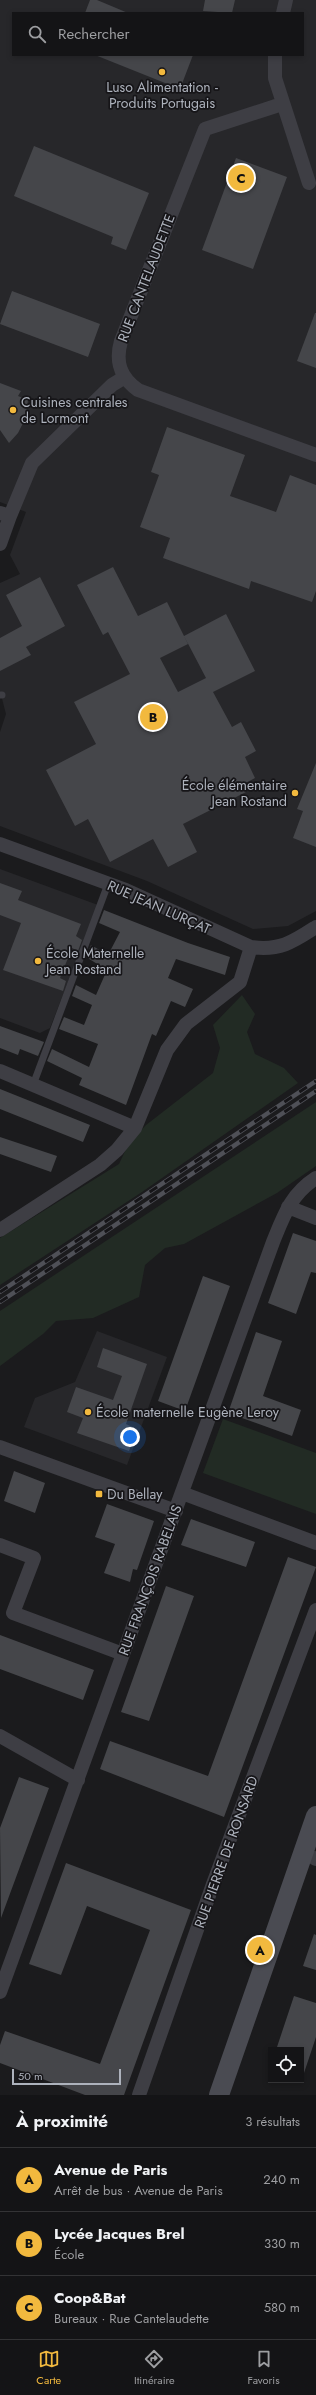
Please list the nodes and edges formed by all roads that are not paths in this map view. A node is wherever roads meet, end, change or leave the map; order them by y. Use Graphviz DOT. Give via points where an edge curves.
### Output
graph roads {
  1 [pos="286,0"];
  2 [pos="283,12"];
  3 [pos="275,56"];
  4 [pos="282,104"];
  5 [pos="309,183"];
  6 [pos="125,378"];
  7 [pos="316,455"];
  8 [pos="5,515"];
  9 [pos="0,544"];
  10 [pos="0,844"];
  11 [pos="108,884"];
  12 [pos="316,927"];
  13 [pos="252,947"];
  14 [pos="0,1071"];
  15 [pos="33,1085"];
  16 [pos="135,1128"];
  17 [pos="316,1178"];
  18 [pos="288,1207"];
  19 [pos="316,1218"];
  20 [pos="0,1230"];
  21 [pos="0,1447"];
  22 [pos="182,1493"];
  23 [pos="176,1511"];
  24 [pos="316,1543"];
  25 [pos="0,1545"];
  26 [pos="316,1610"];
  27 [pos="123,1654"];
  28 [pos="0,1736"];
  29 [pos="78,1780"];
  30 [pos="316,1816"];
  31 [pos="315,1857"];
  32 [pos="0,1992"];
  33 [pos="139,2095"];
  34 [pos="219,2095"];
  35 [pos="232,2095"];
  1 -- 2 [label="street"];
  3 -- 4 [label="street" via="275,78"];
  4 -- 5 [label="street"];
  4 -- 6 [label="street, RUE CANTELAUDETTE" via="205,129 121,340 118,361"];
  6 -- 7 [label="street, RUE CANTELAUDETTE" via="138,390"];
  6 -- 8 [label="street" via="112,385 32,463"];
  8 -- 9 [label="street"];
  10 -- 11 [label="street, RUE JEAN LURÇAT"];
  11 -- 13 [label="street, RUE JEAN LURÇAT"];
  11 -- 15 [label="lane"];
  12 -- 13 [label="street, RUE JEAN LURÇAT" via="296,941 274,948"];
  13 -- 16 [label="street" via="240,982 186,1024 167,1050"];
  14 -- 15 [label="street"];
  15 -- 16 [label="street"];
  16 -- 20 [label="street" via="117,1150 100,1165"];
  17 -- 18 [label="street, RUE FRANÇOIS RABELAIS" via="301,1187"];
  18 -- 19 [label="street"];
  18 -- 22 [label="street, RUE FRANÇOIS RABELAIS"];
  21 -- 23 [label="street"];
  22 -- 23 [label="street, RUE FRANÇOIS RABELAIS"];
  22 -- 24 [label="street"];
  23 -- 27 [label="street, RUE FRANÇOIS RABELAIS"];
  25 -- 27 [label="street" via="34,1558 13,1613"];
  26 -- 33 [label="street, RUE PIERRE DE RONSARD" via="213,1884"];
  27 -- 29 [label="street, RUE FRANÇOIS RABELAIS"];
  28 -- 29 [label="street"];
  29 -- 32 [label="street, RUE FRANÇOIS RABELAIS"];
  30 -- 34 [label="main road"];
  31 -- 35 [label="main road"];
}
